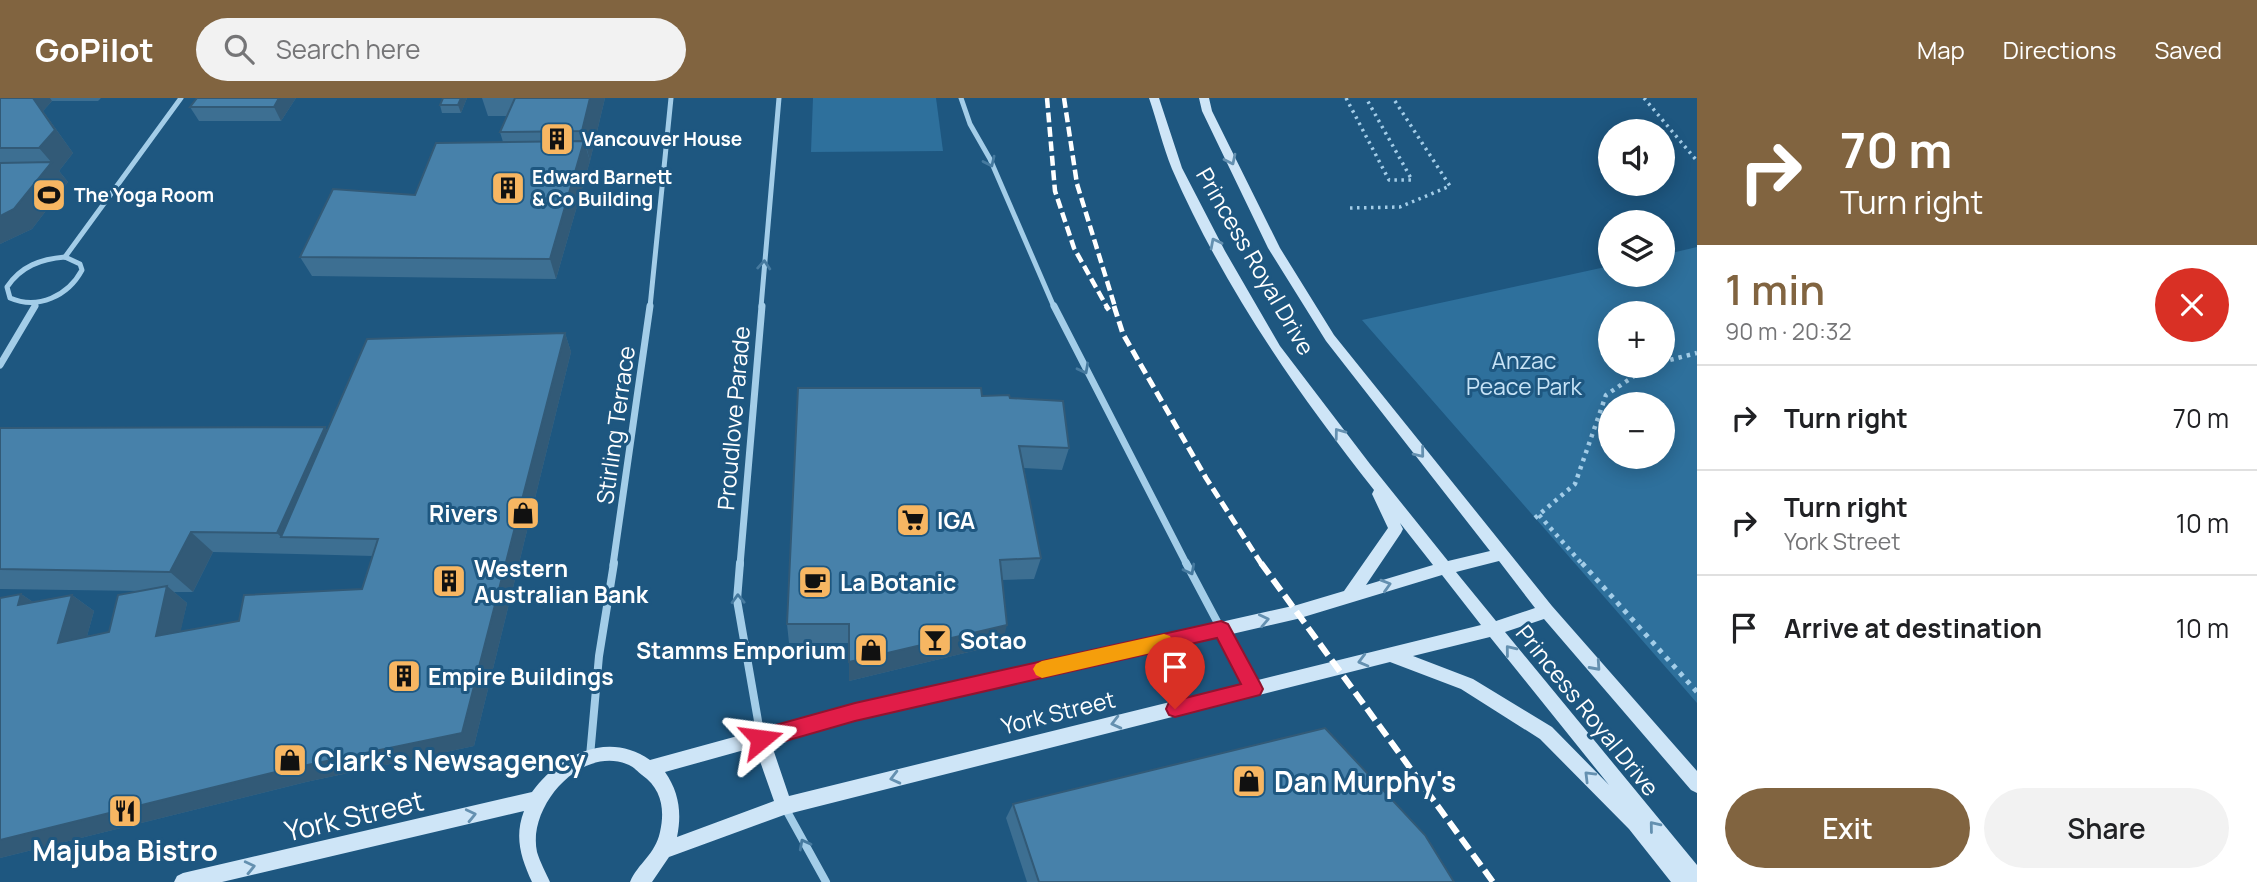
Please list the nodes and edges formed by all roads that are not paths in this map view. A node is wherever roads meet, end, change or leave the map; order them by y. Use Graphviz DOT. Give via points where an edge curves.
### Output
graph roads {
  1 [pos="181,98"];
  2 [pos="671,98"];
  3 [pos="779,98"];
  4 [pos="961,98"];
  5 [pos="1154,98"];
  6 [pos="1204,98"];
  7 [pos="65,257"];
  8 [pos="11,280"];
  9 [pos="0,281"];
  10 [pos="36,303"];
  11 [pos="0,365"];
  12 [pos="1366,468"];
  13 [pos="1503,554"];
  14 [pos="1445,568"];
  15 [pos="1349,597"];
  16 [pos="1547,611"];
  17 [pos="1221,629"];
  18 [pos="1493,629"];
  19 [pos="1389,654"];
  20 [pos="1254,689"];
  21 [pos="761,739"];
  22 [pos="590,756"];
  23 [pos="650,768"];
  24 [pos="1697,784"];
  25 [pos="536,800"];
  26 [pos="784,806"];
  27 [pos="665,850"];
  28 [pos="1697,879"];
  29 [pos="183,882"];
  30 [pos="541,882"];
  31 [pos="639,882"];
  32 [pos="825,882"];
  33 [pos="1683,882"];
  1 -- 7 [label="street"];
  2 -- 22 [label="street, Stirling Terrace" via="649,318 599,656"];
  21 -- 3 [label="street, Proudlove Parade, one-way" via="737,600"];
  4 -- 17 [label="street, one-way" via="1066,334"];
  12 -- 5 [label="main road, Princess Royal Drive, one-way" via="1276,349 1219,251 1177,168"];
  6 -- 13 [label="main road, Princess Royal Drive, one-way" via="1275,248 1330,338"];
  7 -- 8 [label="street" via="29,265"];
  7 -- 10 [label="street" via="80,264 79,278 62,293"];
  8 -- 9 [label="street"];
  8 -- 10 [label="street" via="6,287 10,298"];
  10 -- 11 [label="street"];
  12 -- 14 [label="main road, Princess Royal Drive"];
  12 -- 15 [label="main road" via="1396,529"];
  13 -- 14 [label="main road"];
  13 -- 16 [label="main road, Princess Royal Drive"];
  15 -- 14 [label="main road, one-way"];
  14 -- 18 [label="main road, Princess Royal Drive"];
  17 -- 15 [label="main road, York Street, one-way"];
  16 -- 18 [label="main road, York Street"];
  16 -- 24 [label="main road, Princess Royal Drive, one-way"];
  17 -- 20 [label="main road"];
  17 -- 21 [label="main road, York Street" via="855,712"];
  18 -- 19 [label="main road, York Street"];
  28 -- 18 [label="main road, Princess Royal Drive, one-way"];
  19 -- 20 [label="main road, York Street, one-way"];
  33 -- 19 [label="main road, one-way" via="1635,823 1546,733 1467,684"];
  20 -- 26 [label="main road, York Street, one-way"];
  21 -- 23 [label="main road, York Street"];
  21 -- 26 [label="main road"];
  22 -- 23 [label="main road" via="612,754"];
  22 -- 25 [label="main road" via="550,780"];
  23 -- 27 [label="main road" via="664,783 671,804"];
  29 -- 25 [label="main road, York Street, one-way"];
  25 -- 30 [label="main road" via="526,846 531,868"];
  26 -- 27 [label="main road, York Street"];
  32 -- 26 [label="street, one-way"];
  27 -- 31 [label="main road"];
}
